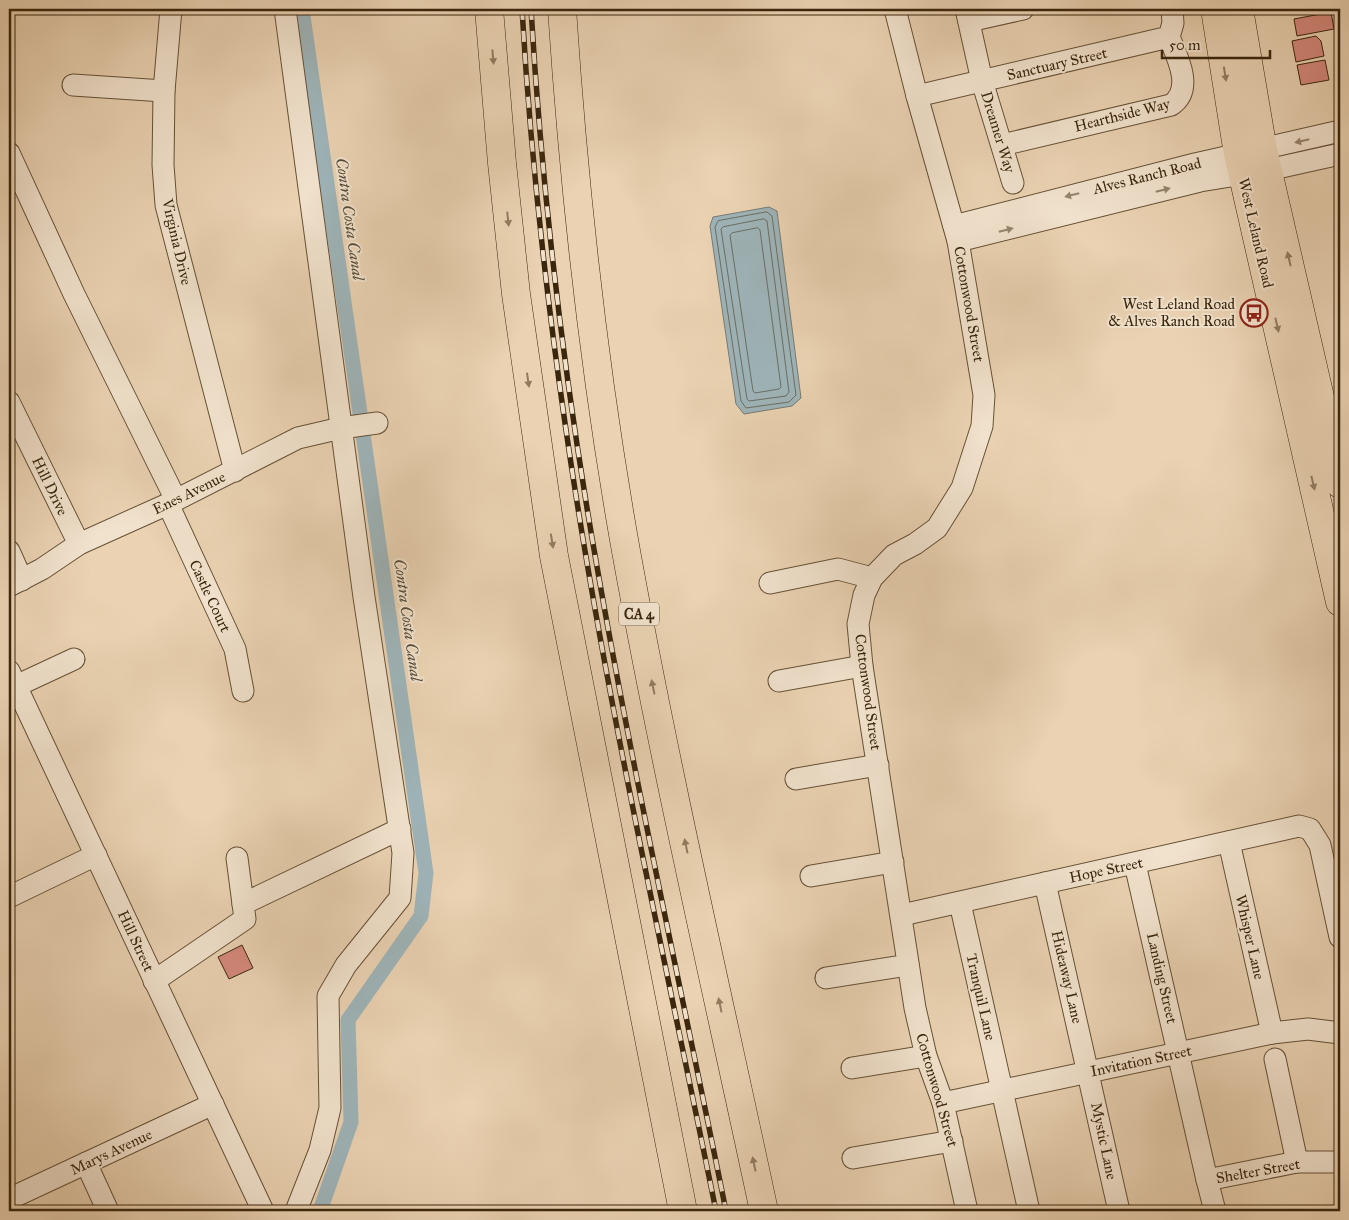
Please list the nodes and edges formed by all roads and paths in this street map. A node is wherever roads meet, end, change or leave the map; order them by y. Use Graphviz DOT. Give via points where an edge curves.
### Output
graph roads {
  1 [pos="171,9"];
  2 [pos="285,9"];
  3 [pos="489,9"];
  4 [pos="562,9"];
  5 [pos="895,9"];
  6 [pos="1023,9"];
  7 [pos="1172,9"];
  8 [pos="1215,9"];
  9 [pos="1239,9"];
  10 [pos="967,15"];
  11 [pos="1169,38"];
  12 [pos="982,81"];
  13 [pos="73,85"];
  14 [pos="164,91"];
  15 [pos="916,96"];
  16 [pos="1340,132"];
  17 [pos="1002,145"];
  18 [pos="9,153"];
  19 [pos="1340,154"];
  20 [pos="1253,162"];
  21 [pos="1013,183"];
  22 [pos="956,234"];
  23 [pos="9,402"];
  24 [pos="377,423"];
  25 [pos="341,428"];
  26 [pos="235,470"];
  27 [pos="1340,484"];
  28 [pos="172,502"];
  29 [pos="79,544"];
  30 [pos="9,551"];
  31 [pos="872,578"];
  32 [pos="15,583"];
  33 [pos="770,583"];
  34 [pos="1340,602"];
  35 [pos="74,659"];
  36 [pos="862,666"];
  37 [pos="12,678"];
  38 [pos="779,681"];
  39 [pos="243,691"];
  40 [pos="878,765"];
  41 [pos="796,779"];
  42 [pos="400,829"];
  43 [pos="1229,842"];
  44 [pos="96,855"];
  45 [pos="237,858"];
  46 [pos="894,862"];
  47 [pos="1135,864"];
  48 [pos="811,876"];
  49 [pos="1045,883"];
  50 [pos="9,897"];
  51 [pos="960,903"];
  52 [pos="243,904"];
  53 [pos="902,915"];
  54 [pos="1340,937"];
  55 [pos="908,965"];
  56 [pos="826,978"];
  57 [pos="154,981"];
  58 [pos="1272,1033"];
  59 [pos="1340,1033"];
  60 [pos="1179,1053"];
  61 [pos="926,1056"];
  62 [pos="1275,1059"];
  63 [pos="852,1068"];
  64 [pos="1089,1072"];
  65 [pos="1002,1091"];
  66 [pos="943,1103"];
  67 [pos="213,1104"];
  68 [pos="952,1142"];
  69 [pos="852,1158"];
  70 [pos="1297,1162"];
  71 [pos="1340,1162"];
  72 [pos="86,1163"];
  73 [pos="1207,1180"];
  74 [pos="9,1199"];
  75 [pos="108,1211"];
  76 [pos="263,1211"];
  77 [pos="296,1211"];
  78 [pos="683,1211"];
  79 [pos="764,1211"];
  80 [pos="967,1211"];
  81 [pos="1029,1211"];
  82 [pos="1119,1211"];
  83 [pos="1214,1211"];
  1 -- 14 [label="street, Virginia Drive"];
  2 -- 25 [label="street"];
  3 -- 78 [label="main road, one-way" via="516,294 554,556"];
  79 -- 4 [label="main road, CA 4, one-way" via="626,549 588,282"];
  5 -- 15 [label="street, Cottonwood Street"];
  6 -- 10 [label="street"];
  7 -- 11 [label="street"];
  8 -- 20 [label="main road, West Leland Road, one-way"];
  9 -- 20 [label="main road, West Leland Road"];
  10 -- 12 [label="street, Dreamer Way"];
  11 -- 12 [label="street, Sanctuary Street"];
  11 -- 17 [label="street, Hearthside Way" via="1179,60 1183,83 1182,93 1171,105"];
  12 -- 15 [label="street, Sanctuary Street"];
  12 -- 17 [label="street, Dreamer Way"];
  13 -- 14 [label="street"];
  14 -- 26 [label="street, Virginia Drive" via="166,205"];
  15 -- 22 [label="street, Cottonwood Street"];
  16 -- 20 [label="street, Alves Ranch Road, one-way"];
  17 -- 21 [label="street, Dreamer Way"];
  18 -- 28 [label="street, Castle Court"];
  19 -- 20 [label="street, Alves Ranch Road"];
  20 -- 22 [label="street, Alves Ranch Road" via="1200,181"];
  27 -- 20 [label="main road, West Leland Road, one-way"];
  20 -- 34 [label="main road, West Leland Road, one-way"];
  22 -- 31 [label="street, Cottonwood Street" via="984,395 982,426 962,488 937,528 894,556"];
  23 -- 29 [label="street, Hill Drive"];
  24 -- 25 [label="street, Enes Avenue"];
  25 -- 26 [label="street, Enes Avenue" via="298,438"];
  25 -- 42 [label="street"];
  26 -- 28 [label="street, Enes Avenue"];
  28 -- 29 [label="street, Enes Avenue"];
  28 -- 39 [label="street, Castle Court" via="235,649"];
  29 -- 32 [label="street, Enes Avenue"];
  30 -- 32 [label="street"];
  31 -- 33 [label="street" via="838,569"];
  31 -- 36 [label="street, Cottonwood Street" via="864,595 858,624"];
  35 -- 37 [label="street"];
  36 -- 38 [label="street"];
  36 -- 40 [label="street, Cottonwood Street"];
  37 -- 44 [label="street, Hill Street"];
  40 -- 41 [label="street"];
  40 -- 46 [label="street, Cottonwood Street"];
  42 -- 52 [label="street"];
  42 -- 77 [label="street" via="403,853 400,898 346,965 328,996 330,1108 320,1150"];
  43 -- 47 [label="street, Hope Street"];
  43 -- 54 [label="street, Hope Street" via="1294,827 1310,829 1320,845"];
  43 -- 58 [label="street, Whisper Lane"];
  44 -- 50 [label="street"];
  44 -- 57 [label="street, Hill Street"];
  45 -- 52 [label="street"];
  46 -- 48 [label="street"];
  46 -- 53 [label="street, Cottonwood Street"];
  47 -- 49 [label="street, Hope Street"];
  47 -- 60 [label="street, Landing Street"];
  49 -- 51 [label="street, Hope Street"];
  49 -- 64 [label="street, Hideaway Lane"];
  51 -- 53 [label="street, Hope Street"];
  51 -- 65 [label="street, Tranquil Lane"];
  52 -- 57 [label="street" via="245,919"];
  53 -- 55 [label="street, Cottonwood Street"];
  55 -- 56 [label="street"];
  55 -- 61 [label="street, Cottonwood Street"];
  57 -- 67 [label="street, Hill Street"];
  58 -- 59 [label="street, Invitation Street" via="1308,1029"];
  58 -- 60 [label="street, Invitation Street"];
  60 -- 64 [label="street, Invitation Street"];
  60 -- 73 [label="street, Landing Street"];
  61 -- 63 [label="street"];
  61 -- 66 [label="street, Cottonwood Street"];
  62 -- 70 [label="street"];
  64 -- 65 [label="street, Invitation Street"];
  64 -- 82 [label="street, Mystic Lane"];
  65 -- 66 [label="street, Invitation Street"];
  65 -- 81 [label="street, Tranquil Lane"];
  66 -- 68 [label="street, Cottonwood Street"];
  67 -- 72 [label="street, Marys Avenue"];
  67 -- 76 [label="street, Hill Street"];
  68 -- 69 [label="street"];
  68 -- 80 [label="street, Cottonwood Street"];
  70 -- 71 [label="street, Shelter Street"];
  70 -- 73 [label="street, Shelter Street"];
  72 -- 74 [label="street, Marys Avenue"];
  72 -- 75 [label="street"];
  73 -- 83 [label="street, Shelter Street"];
}
